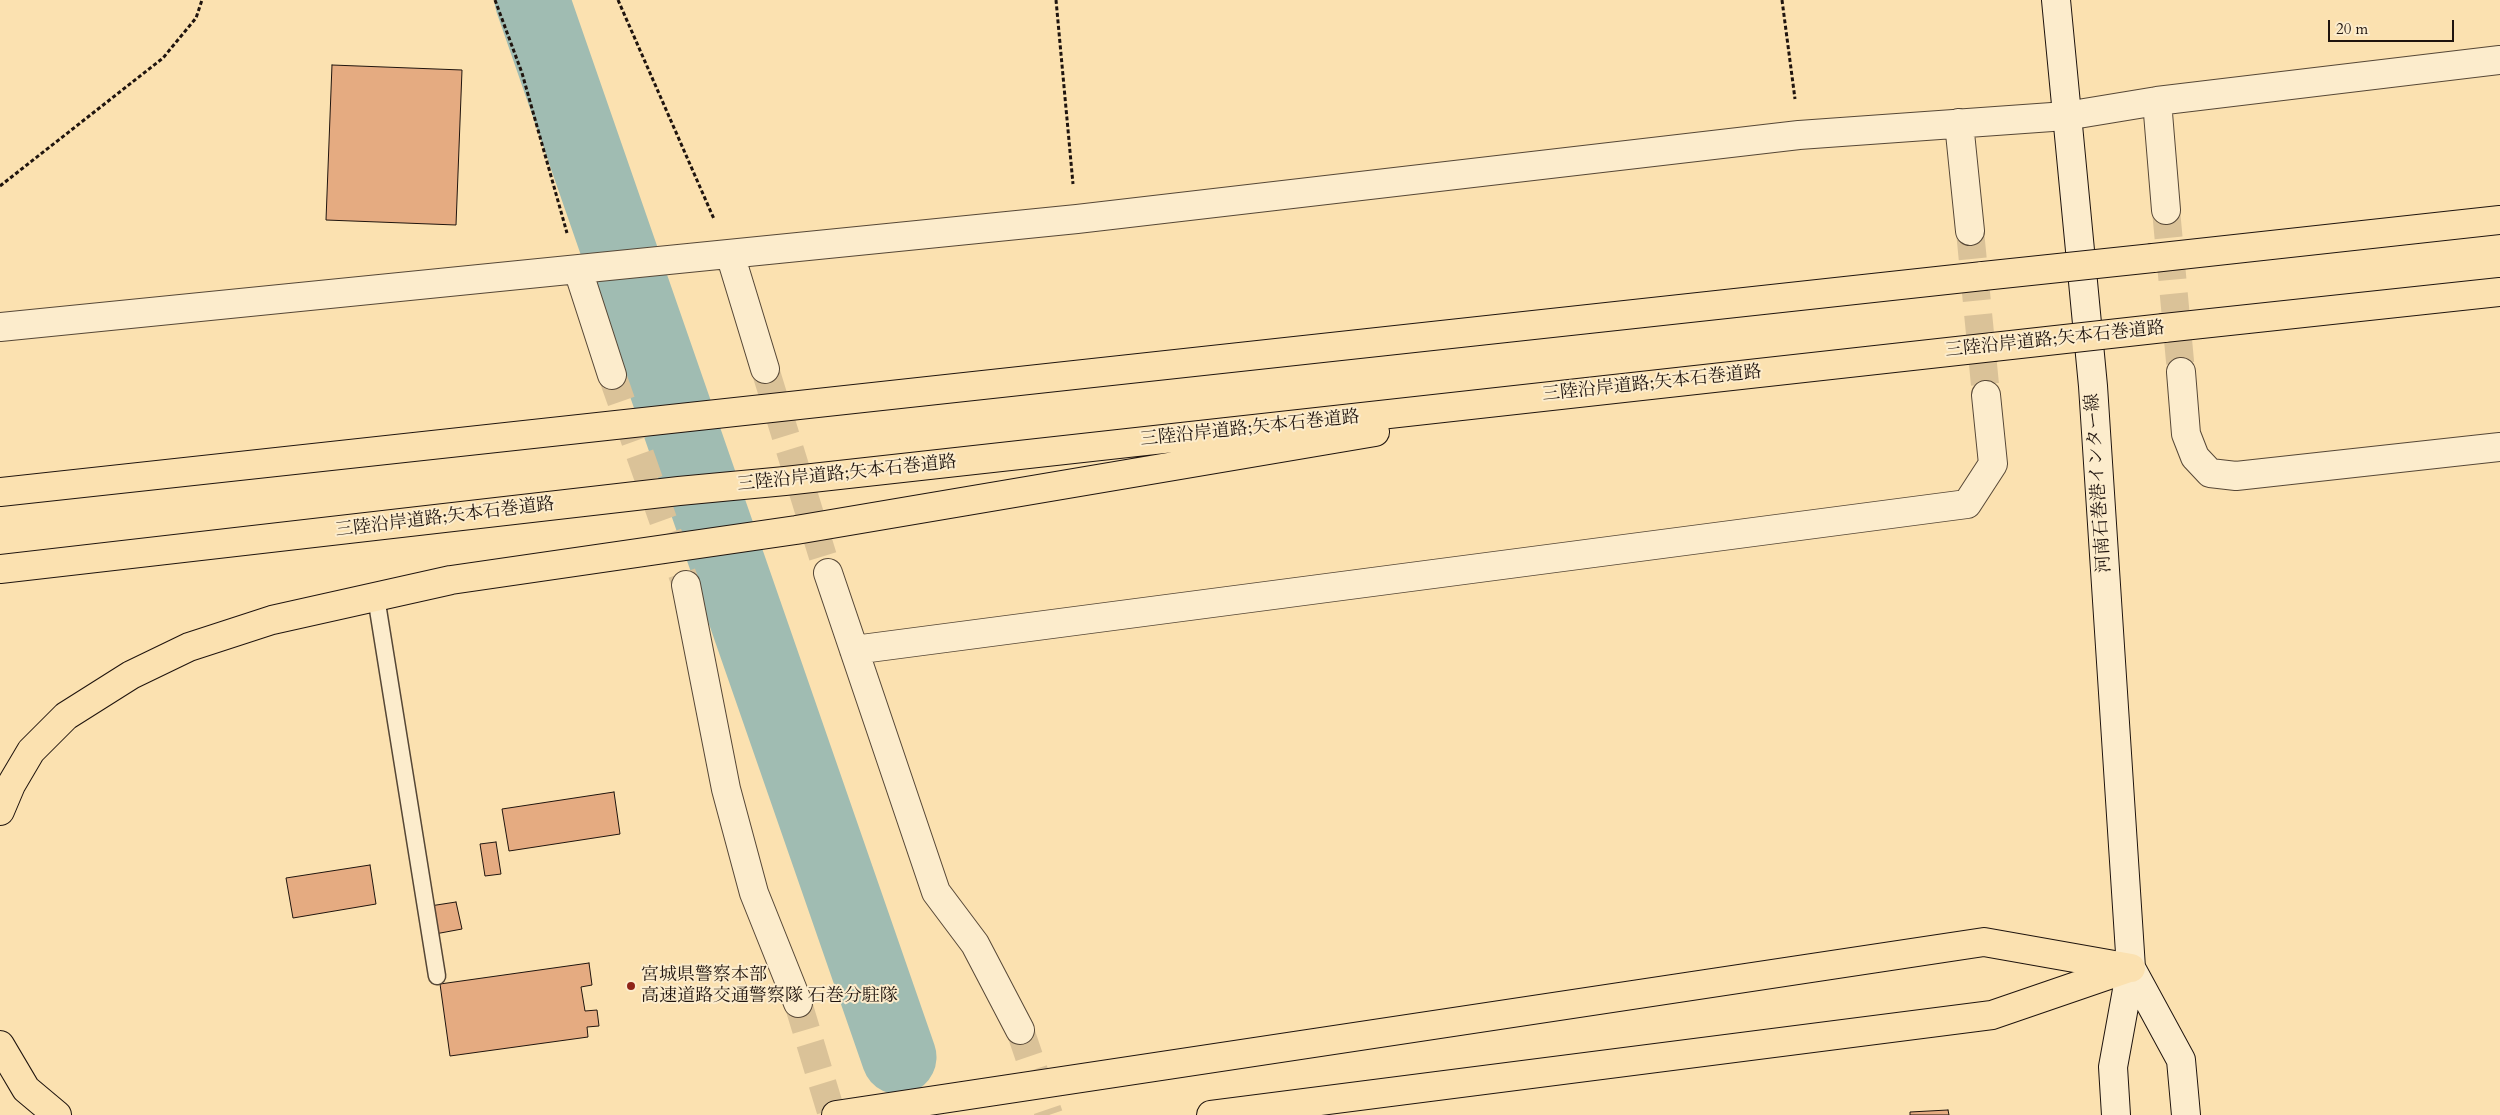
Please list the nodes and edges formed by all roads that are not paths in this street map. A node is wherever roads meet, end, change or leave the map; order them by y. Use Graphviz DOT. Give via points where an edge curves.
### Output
graph roads {
  1 [pos="2056,0"];
  2 [pos="2500,60"];
  3 [pos="2157,101"];
  4 [pos="2066,116"];
  5 [pos="1959,123"];
  6 [pos="2166,210"];
  7 [pos="2500,220"];
  8 [pos="1970,231"];
  9 [pos="720,255"];
  10 [pos="587,269"];
  11 [pos="2500,292"];
  12 [pos="0,327"];
  13 [pos="766,370"];
  14 [pos="2181,372"];
  15 [pos="612,375"];
  16 [pos="1679,381"];
  17 [pos="1986,395"];
  18 [pos="2500,447"];
  19 [pos="0,492"];
  20 [pos="0,569"];
  21 [pos="828,573"];
  22 [pos="686,585"];
  23 [pos="376,597"];
  24 [pos="854,650"];
  25 [pos="0,811"];
  26 [pos="2131,968"];
  27 [pos="436,976"];
  28 [pos="798,1004"];
  29 [pos="1020,1030"];
  30 [pos="0,1045"];
  31 [pos="57,1115"];
  32 [pos="836,1115"];
  33 [pos="1211,1115"];
  34 [pos="2116,1115"];
  35 [pos="2186,1115"];
  1 -- 4 [label="street, 河南石巻港インター線"];
  2 -- 3 [label="street"];
  3 -- 4 [label="street"];
  3 -- 6 [label="street"];
  4 -- 5 [label="street"];
  4 -- 26 [label="street, 河南石巻港インター線" via="2093,386"];
  5 -- 8 [label="street"];
  5 -- 9 [label="street" via="1799,135 1077,219"];
  7 -- 19 [label="highway, bridge"];
  9 -- 10 [label="street"];
  9 -- 13 [label="street"];
  10 -- 12 [label="street"];
  10 -- 15 [label="street"];
  11 -- 16 [label="highway, 三陸沿岸道路;矢本石巻道路, bridge"];
  14 -- 18 [label="street" via="2186,434 2195,457 2210,473 2236,476"];
  16 -- 20 [label="highway, 三陸沿岸道路;矢本石巻道路"];
  16 -- 23 [label="highway" via="796,530 451,580"];
  17 -- 24 [label="street" via="1993,464 1966,504"];
  21 -- 24 [label="street"];
  22 -- 28 [label="street" via="729,799 754,893"];
  23 -- 25 [label="highway" via="272,620 189,647 131,675 66,716 31,751"];
  23 -- 27 [label="lane"];
  24 -- 29 [label="street" via="936,892 975,944"];
  26 -- 32 [label="highway" via="1984,942"];
  26 -- 33 [label="highway" via="1992,1015"];
  26 -- 34 [label="street" via="2113,1067"];
  26 -- 35 [label="street" via="2181,1060"];
  30 -- 31 [label="highway" via="26,1089"];
}
